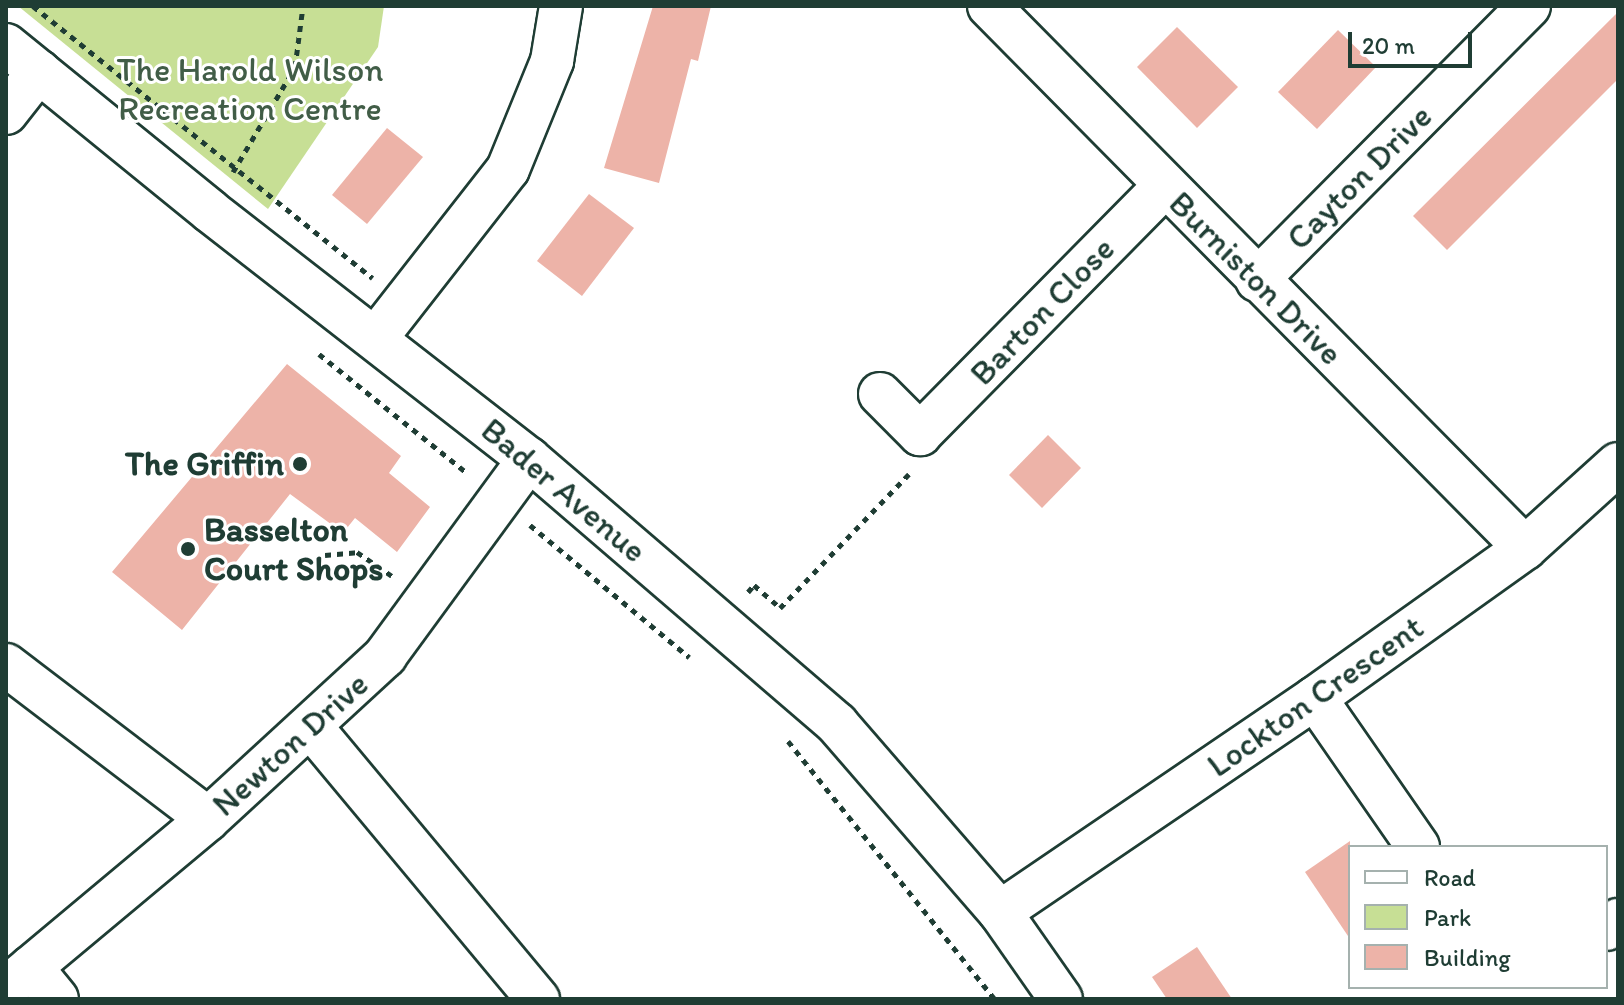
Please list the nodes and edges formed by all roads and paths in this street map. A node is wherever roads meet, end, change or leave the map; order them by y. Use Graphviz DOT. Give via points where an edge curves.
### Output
graph roads {
  1 [pos="303,6"];
  2 [pos="561,6"];
  3 [pos="989,6"];
  4 [pos="1524,8"];
  5 [pos="6,45"];
  6 [pos="39,71"];
  7 [pos="6,113"];
  8 [pos="1164,187"];
  9 [pos="210,211"];
  10 [pos="1257,280"];
  11 [pos="376,338"];
  12 [pos="880,394"];
  13 [pos="920,434"];
  14 [pos="529,459"];
  15 [pos="1618,464"];
  16 [pos="1525,548"];
  17 [pos="325,555"];
  18 [pos="426,600"];
  19 [pos="728,626"];
  20 [pos="6,665"];
  21 [pos="1315,698"];
  22 [pos="312,728"];
  23 [pos="208,819"];
  24 [pos="1417,845"];
  25 [pos="1000,912"];
  26 [pos="19,977"];
  27 [pos="57,999"];
  28 [pos="538,999"];
  29 [pos="1061,999"];
  1 -- 9 [label="path" via="295,67"];
  2 -- 11 [label="street" via="552,61 508,169"];
  3 -- 8 [label="street, Burniston Drive"];
  4 -- 10 [label="street, Cayton Drive"];
  5 -- 6 [label="street, Bader Avenue"];
  6 -- 7 [label="street"];
  6 -- 9 [label="street, Bader Avenue"];
  8 -- 10 [label="street, Burniston Drive"];
  8 -- 13 [label="street, Barton Close"];
  9 -- 11 [label="street, Bader Avenue"];
  10 -- 16 [label="street, Burniston Drive"];
  11 -- 14 [label="street, Bader Avenue"];
  12 -- 13 [label="street"];
  13 -- 19 [label="path" via="910,472 780,608 754,585"];
  14 -- 18 [label="street, Newton Drive"];
  14 -- 19 [label="street, Bader Avenue"];
  15 -- 16 [label="street, Lockton Crescent"];
  16 -- 21 [label="street, Lockton Crescent"];
  17 -- 18 [label="path" via="357,552"];
  18 -- 22 [label="street, Newton Drive" via="385,656"];
  19 -- 25 [label="street, Bader Avenue" via="837,724"];
  20 -- 23 [label="street"];
  21 -- 24 [label="street"];
  21 -- 25 [label="street, Lockton Crescent"];
  22 -- 23 [label="street, Newton Drive"];
  22 -- 28 [label="street"];
  23 -- 26 [label="street, Newton Drive"];
  25 -- 29 [label="street, Bader Avenue"];
  26 -- 27 [label="street"];
}
